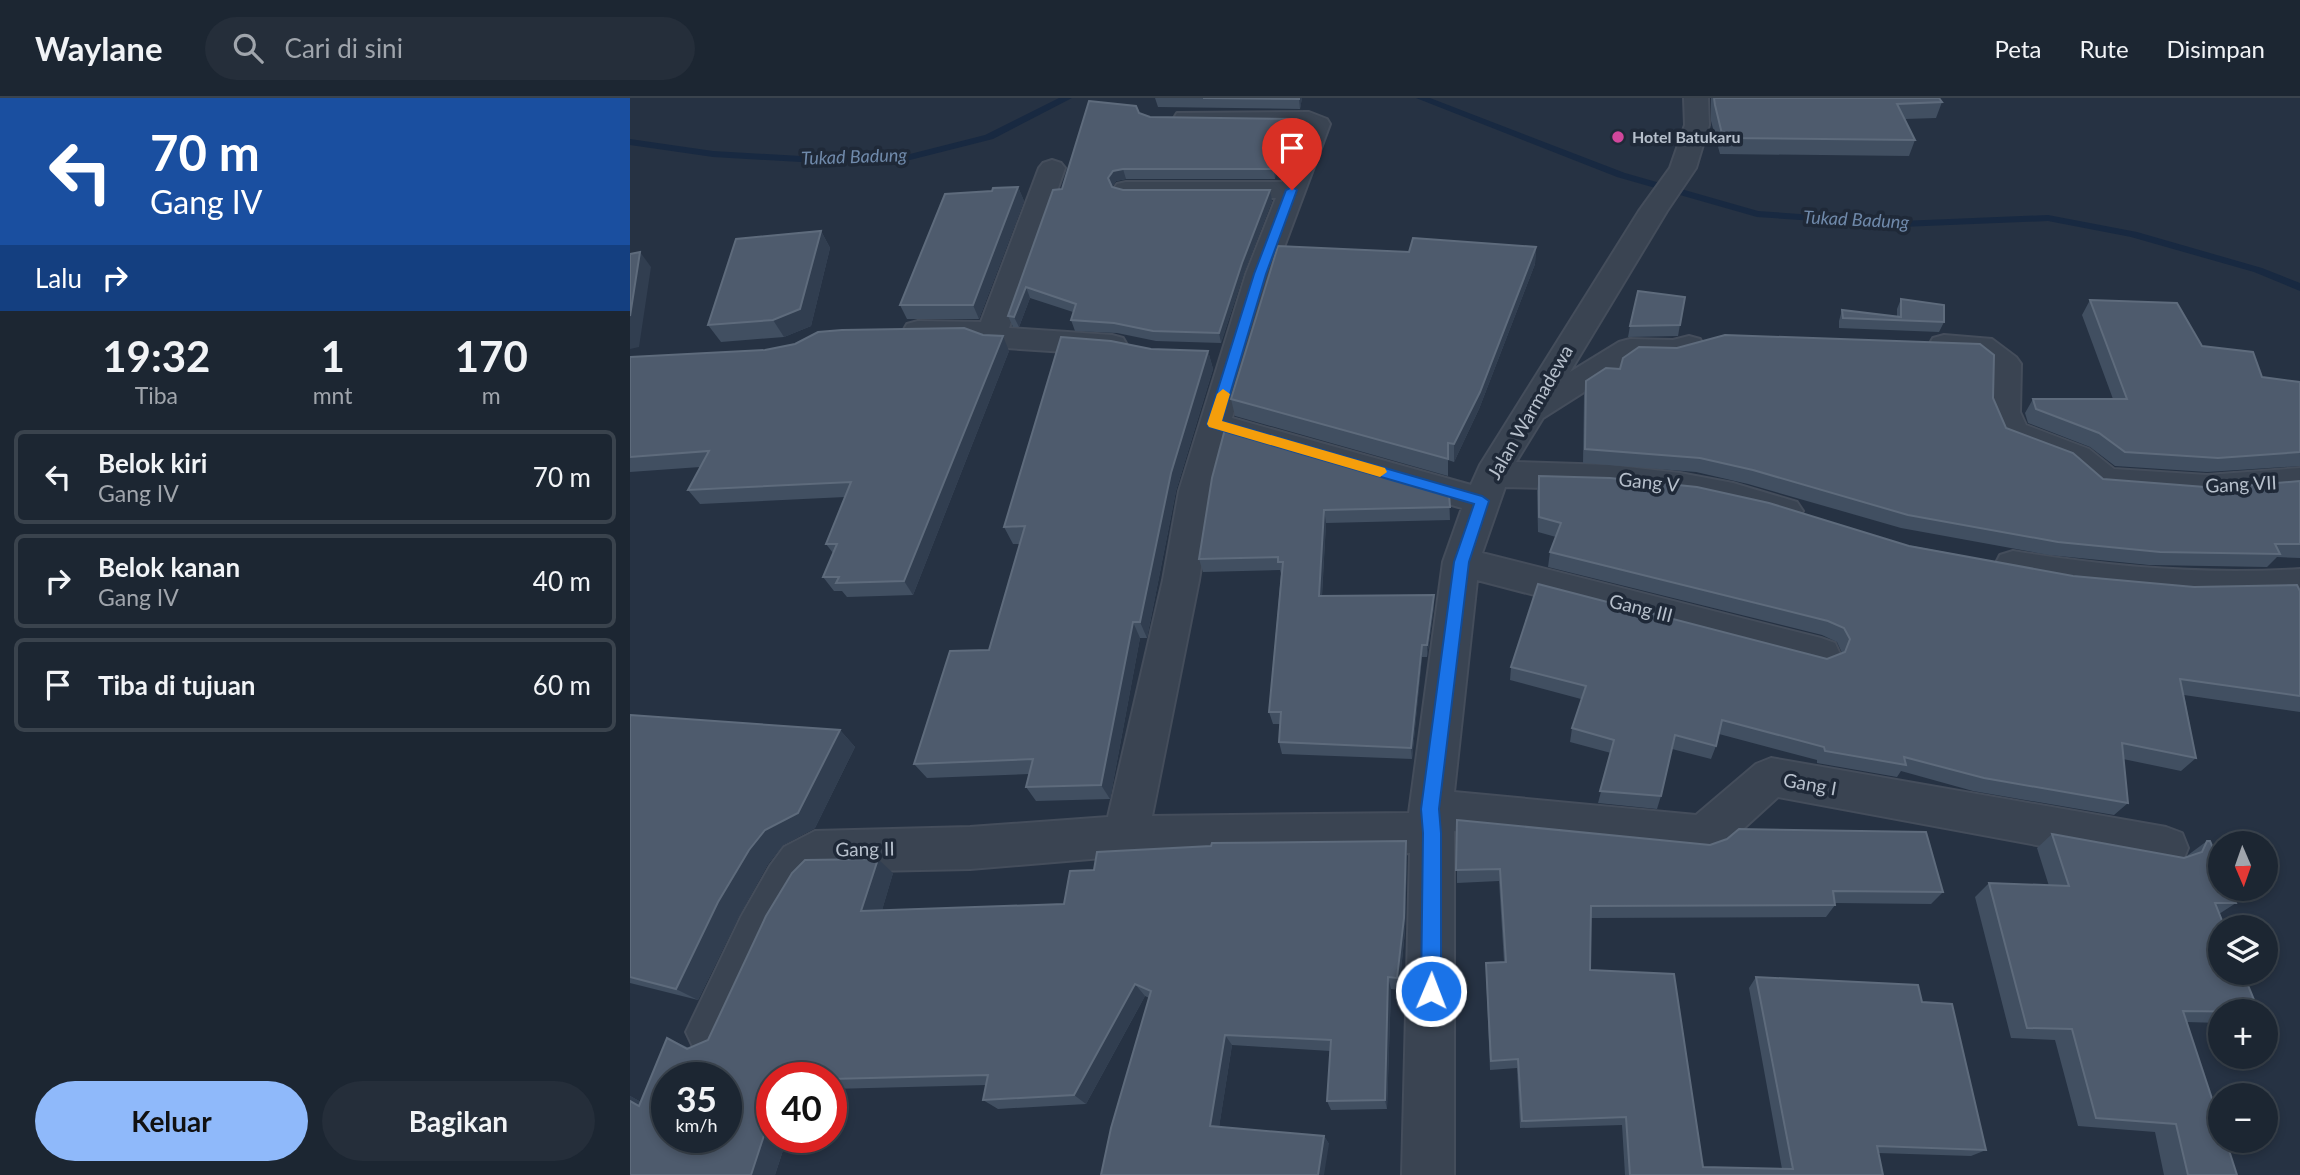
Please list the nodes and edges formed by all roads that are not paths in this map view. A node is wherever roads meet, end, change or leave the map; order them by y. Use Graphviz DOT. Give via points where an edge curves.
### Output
graph roads {
  1 [pos="1696,98"];
  2 [pos="1166,117"];
  3 [pos="1052,168"];
  4 [pos="1126,190"];
  5 [pos="1292,190"];
  6 [pos="892,331"];
  7 [pos="991,337"];
  8 [pos="1721,337"];
  9 [pos="1912,344"];
  10 [pos="1143,352"];
  11 [pos="1528,413"];
  12 [pos="1214,424"];
  13 [pos="2300,480"];
  14 [pos="1487,487"];
  15 [pos="1816,520"];
  16 [pos="1984,560"];
  17 [pos="1461,562"];
  18 [pos="2300,583"];
  19 [pos="1821,654"];
  20 [pos="1431,821"];
  21 [pos="1126,836"];
  22 [pos="2166,848"];
  23 [pos="711,1032"];
  24 [pos="1429,1175"];
  1 -- 11 [label="street, Jalan Warmadewa" via="1697,125 1683,167"];
  2 -- 5 [label="street" via="1317,122"];
  3 -- 7 [label="street"];
  4 -- 5 [label="street"];
  5 -- 12 [label="street" via="1222,356"];
  6 -- 7 [label="street" via="976,330"];
  7 -- 10 [label="street"];
  8 -- 11 [label="street" via="1673,350 1630,349"];
  9 -- 13 [label="street, Gang VII" via="1981,346 2005,364 2004,412 2013,433 2077,457 2106,481 2207,487"];
  11 -- 14 [label="street, Jalan Warmadewa"];
  12 -- 14 [label="street, Gang V"];
  12 -- 21 [label="street" via="1196,491"];
  14 -- 15 [label="street, Gang V" via="1631,479 1726,493"];
  14 -- 17 [label="street, Jalan Warmadewa"];
  16 -- 18 [label="street" via="2158,585"];
  17 -- 19 [label="street, Gang III"];
  17 -- 20 [label="street, Jalan Warmadewa"];
  20 -- 21 [label="street, Gang II"];
  20 -- 22 [label="street, Gang I" via="1704,836 1771,777"];
  20 -- 24 [label="street, Jalan Warmadewa"];
  21 -- 23 [label="street, Gang II" via="970,848 827,849 807,855 796,864 760,928"];
}
